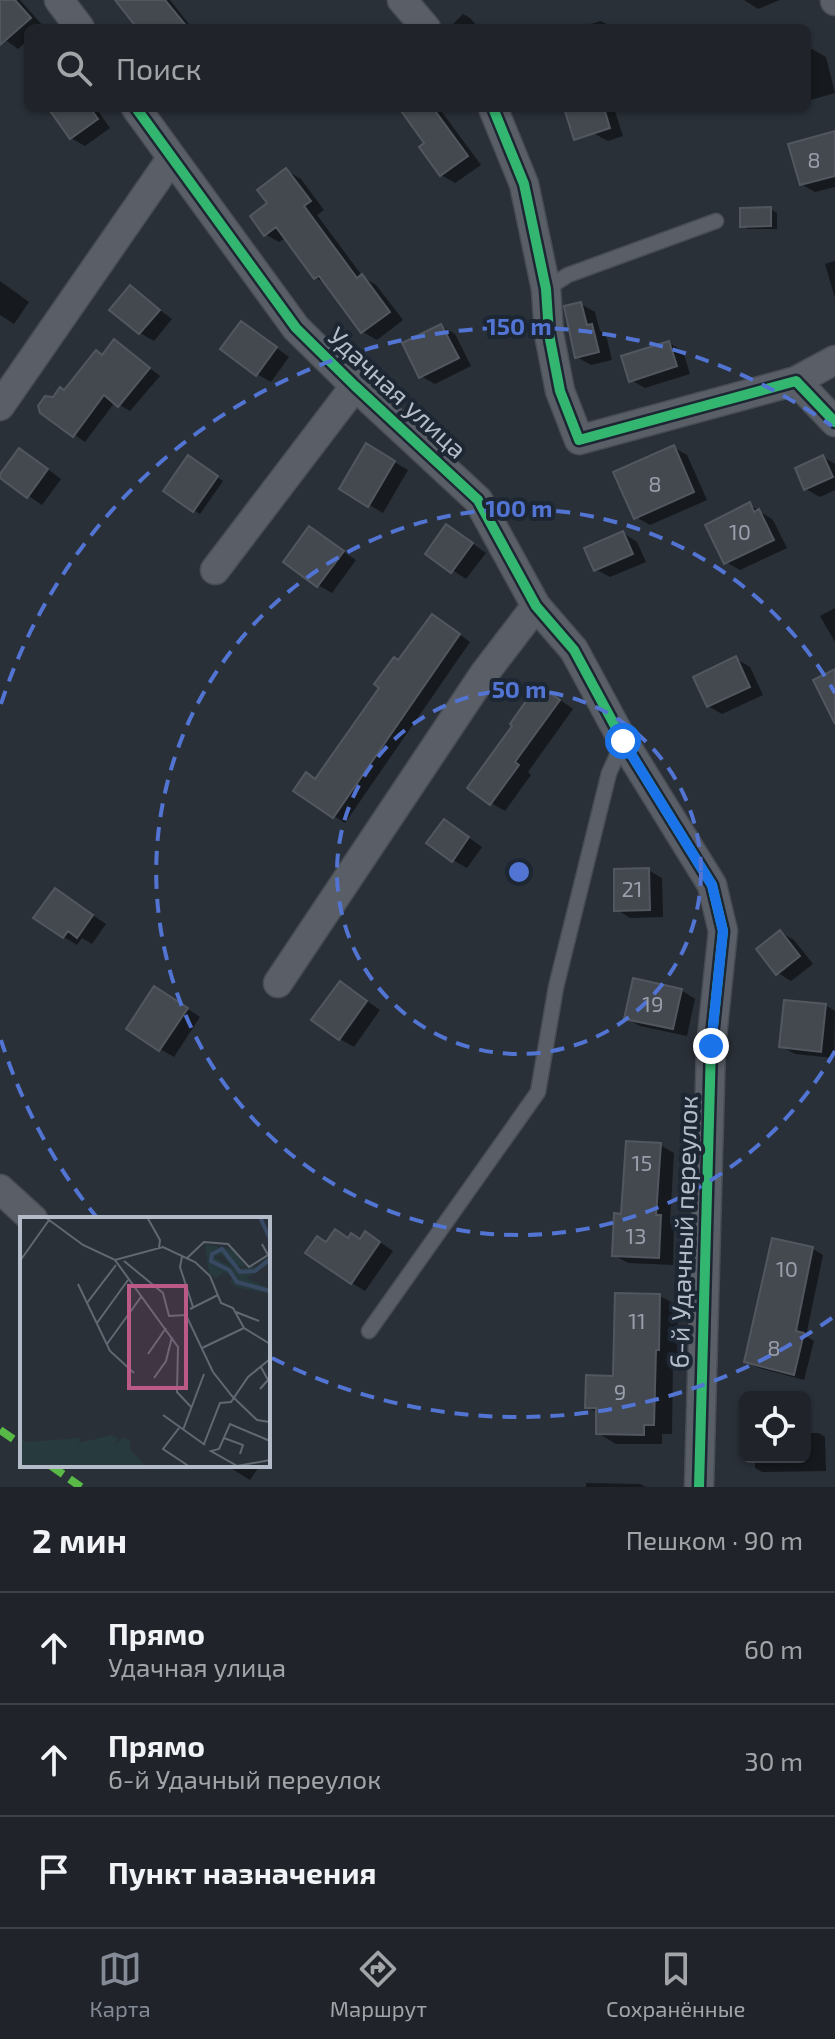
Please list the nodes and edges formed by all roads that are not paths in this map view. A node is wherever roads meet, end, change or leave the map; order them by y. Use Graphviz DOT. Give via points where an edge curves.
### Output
graph roads {
  1 [pos="59,0"];
  2 [pos="402,0"];
  3 [pos="77,24"];
  4 [pos="423,24"];
  5 [pos="139,112"];
  6 [pos="495,112"];
  7 [pos="171,159"];
  8 [pos="716,221"];
  9 [pos="546,289"];
  10 [pos="835,360"];
  11 [pos="796,381"];
  12 [pos="355,386"];
  13 [pos="0,406"];
  14 [pos="835,422"];
  15 [pos="215,570"];
  16 [pos="536,606"];
  17 [pos="623,741"];
  18 [pos="723,931"];
  19 [pos="278,983"];
  20 [pos="0,1189"];
  21 [pos="31,1217"];
  22 [pos="369,1331"];
  23 [pos="699,1487"];
  1 -- 3 [label="street"];
  2 -- 4 [label="street"];
  5 -- 7 [label="street, Удачная улица"];
  6 -- 9 [label="street" via="524,184"];
  7 -- 12 [label="street, Удачная улица" via="296,328"];
  7 -- 13 [label="street"];
  8 -- 9 [label="lane" via="568,275"];
  9 -- 11 [label="street" via="560,391 579,440"];
  10 -- 11 [label="street"];
  11 -- 14 [label="street"];
  12 -- 15 [label="street, Удачная улица"];
  12 -- 16 [label="street, Удачная улица" via="478,500"];
  16 -- 17 [label="street, Удачная улица" via="574,650"];
  16 -- 19 [label="street" via="484,674"];
  17 -- 18 [label="street, Удачная улица" via="712,885"];
  17 -- 22 [label="lane" via="609,773 556,987 538,1092"];
  18 -- 23 [label="street, 6-й Удачный переулок" via="711,1046"];
  20 -- 21 [label="street"];
}
